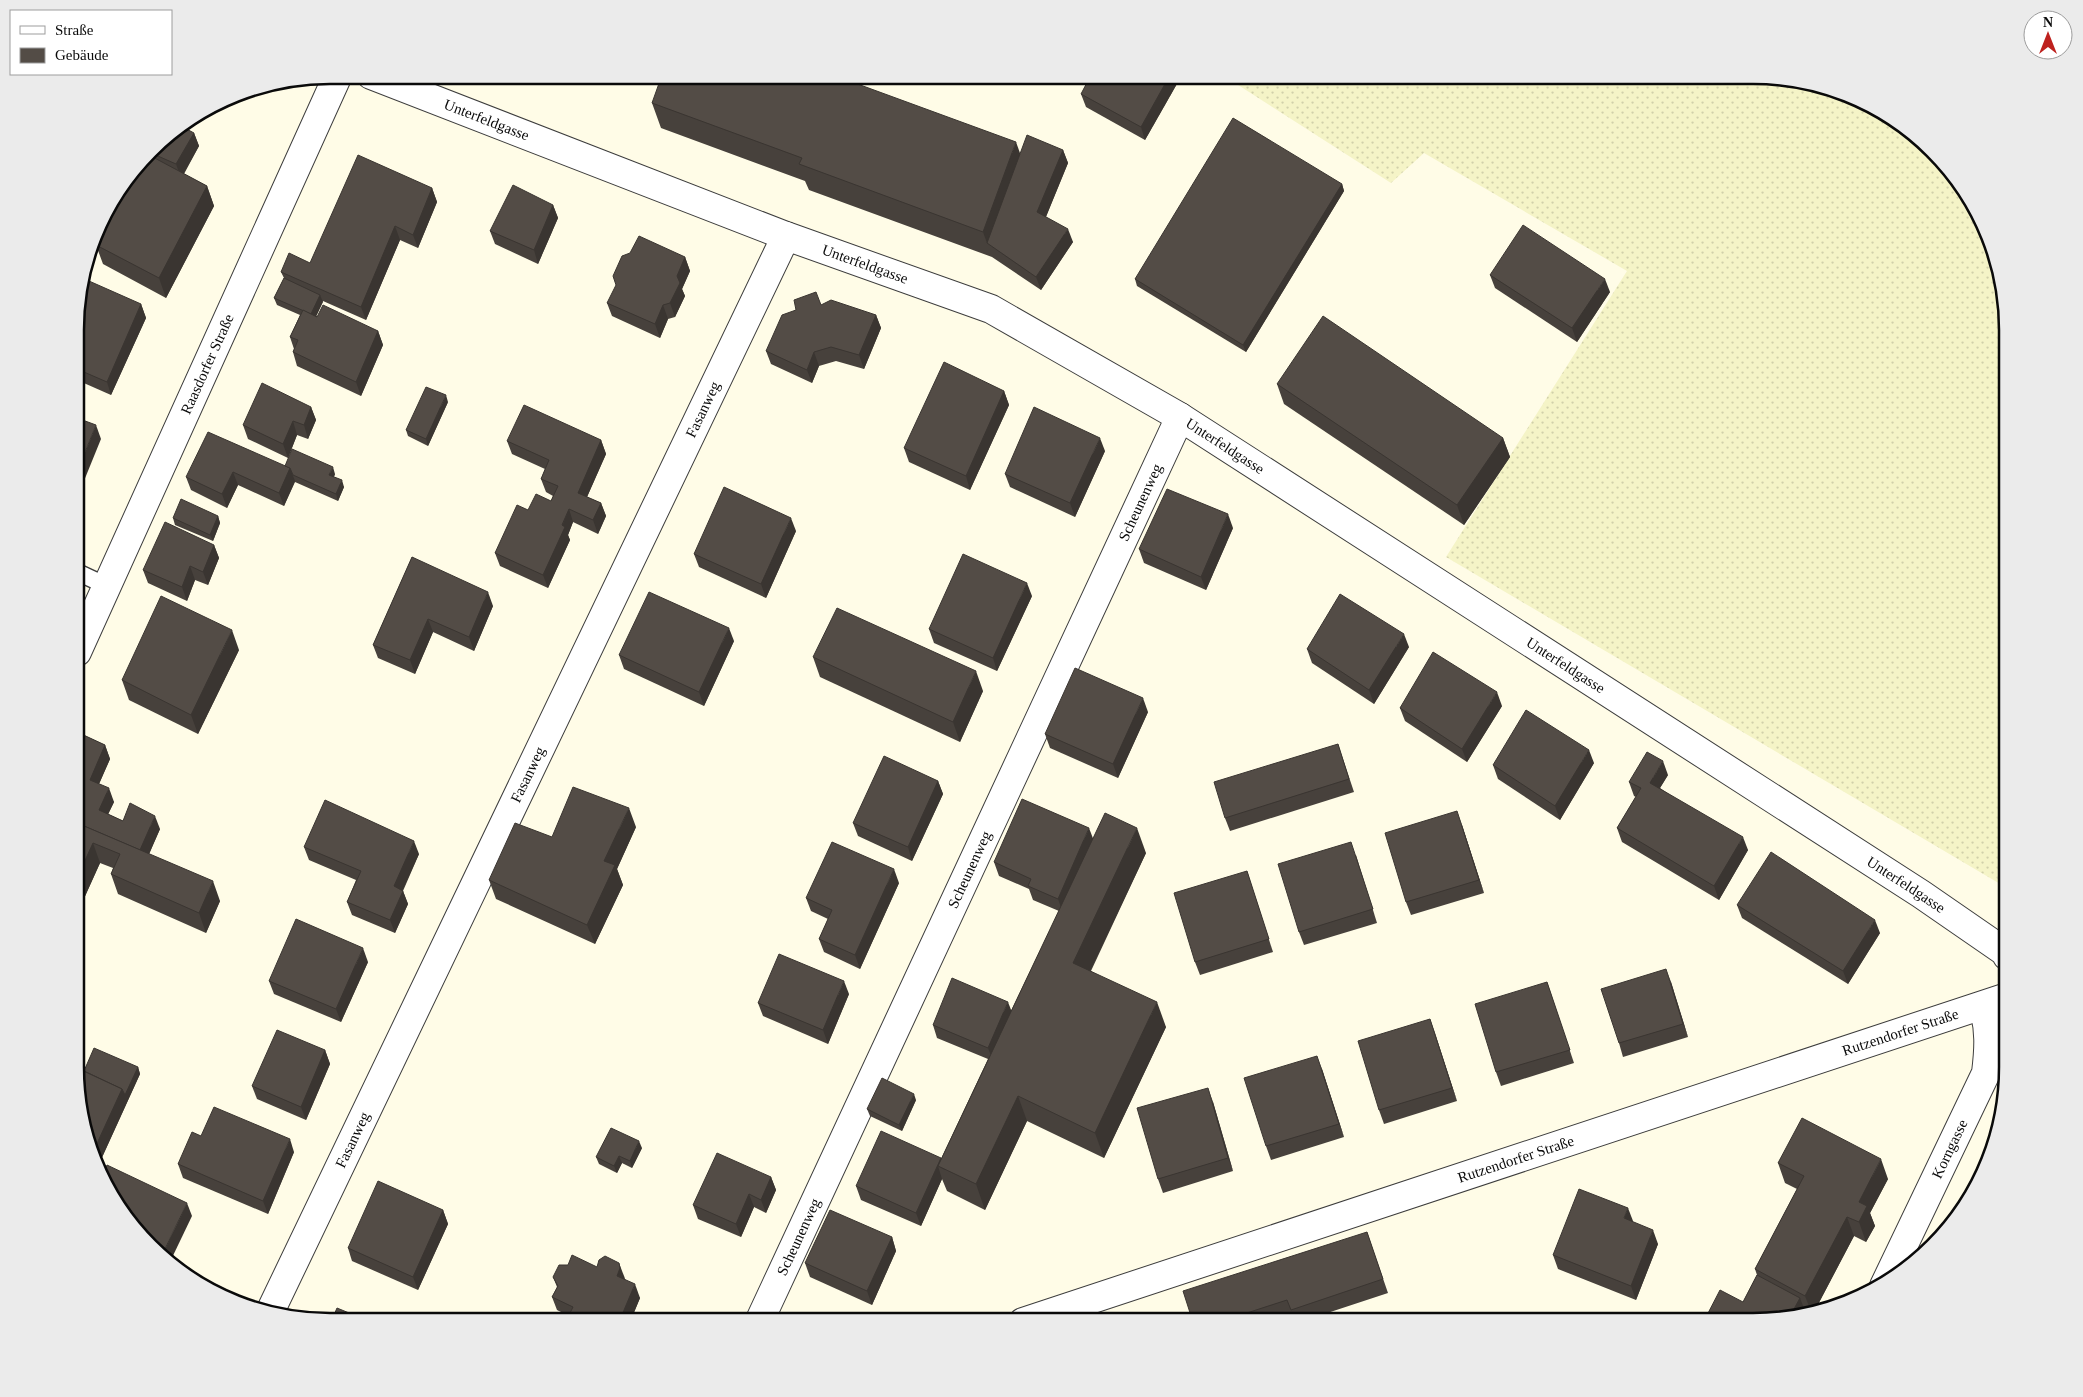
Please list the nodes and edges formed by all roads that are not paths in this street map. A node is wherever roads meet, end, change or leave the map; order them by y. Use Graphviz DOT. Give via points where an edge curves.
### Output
graph roads {
  1 [pos="334,84"];
  2 [pos="394,84"];
  3 [pos="786,236"];
  4 [pos="1180,418"];
  5 [pos="84,575"];
  6 [pos="107,586"];
  7 [pos="84,637"];
  8 [pos="1999,948"];
  9 [pos="1995,1002"];
  10 [pos="1891,1271"];
  11 [pos="273,1307"];
  12 [pos="764,1313"];
  13 [pos="1050,1313"];
  1 -- 6 [label="street, Raasdorfer Straße"];
  2 -- 3 [label="street, Unterfeldgasse"];
  3 -- 4 [label="street, Unterfeldgasse" via="991,309"];
  3 -- 11 [label="street, Fasanweg"];
  4 -- 8 [label="street, Unterfeldgasse" via="1922,894"];
  4 -- 12 [label="street, Scheunenweg"];
  5 -- 6 [label="lane"];
  6 -- 7 [label="street, Raasdorfer Straße"];
  9 -- 10 [label="street, Korngasse" via="1989,1025 1986,1073"];
  9 -- 13 [label="street, Rutzendorfer Straße"];
}
